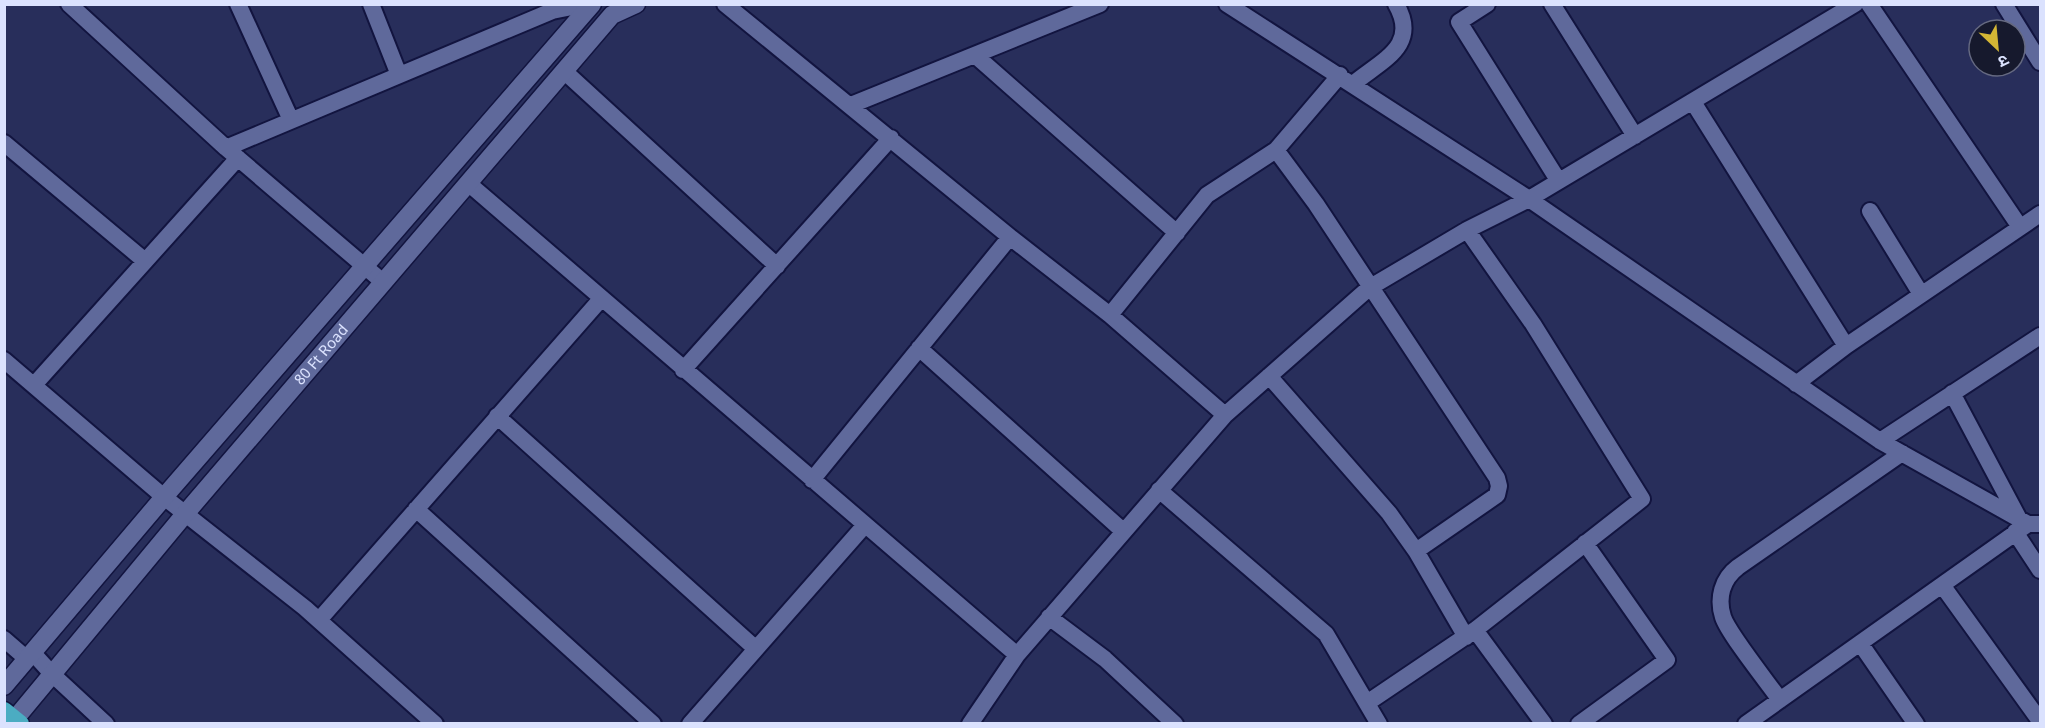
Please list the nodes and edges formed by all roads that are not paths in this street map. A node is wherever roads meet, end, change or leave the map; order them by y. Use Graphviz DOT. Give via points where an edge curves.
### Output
graph roads {
  1 [pos="69,4"];
  2 [pos="238,4"];
  3 [pos="371,4"];
  4 [pos="587,4"];
  5 [pos="591,4"];
  6 [pos="636,4"];
  7 [pos="725,4"];
  8 [pos="1100,4"];
  9 [pos="1227,4"];
  10 [pos="1396,4"];
  11 [pos="1487,4"];
  12 [pos="1552,4"];
  13 [pos="1855,4"];
  14 [pos="1869,4"];
  15 [pos="2004,4"];
  16 [pos="551,8"];
  17 [pos="976,56"];
  18 [pos="2040,62"];
  19 [pos="564,71"];
  20 [pos="399,75"];
  21 [pos="1346,80"];
  22 [pos="1693,102"];
  23 [pos="852,105"];
  24 [pos="291,120"];
  25 [pos="1635,136"];
  26 [pos="891,138"];
  27 [pos="4,143"];
  28 [pos="1276,150"];
  29 [pos="232,153"];
  30 [pos="1558,180"];
  31 [pos="468,183"];
  32 [pos="1529,199"];
  33 [pos="1870,211"];
  34 [pos="2040,214"];
  35 [pos="2020,226"];
  36 [pos="1467,230"];
  37 [pos="1177,232"];
  38 [pos="1010,237"];
  39 [pos="145,261"];
  40 [pos="777,266"];
  41 [pos="365,267"];
  42 [pos="383,282"];
  43 [pos="1369,288"];
  44 [pos="1921,294"];
  45 [pos="601,299"];
  46 [pos="1110,315"];
  47 [pos="2040,337"];
  48 [pos="1846,345"];
  49 [pos="918,348"];
  50 [pos="4,360"];
  51 [pos="683,370"];
  52 [pos="1269,376"];
  53 [pos="1796,384"];
  54 [pos="34,385"];
  55 [pos="1952,393"];
  56 [pos="1225,415"];
  57 [pos="497,416"];
  58 [pos="1880,441"];
  59 [pos="1902,453"];
  60 [pos="812,480"];
  61 [pos="1159,490"];
  62 [pos="164,497"];
  63 [pos="416,509"];
  64 [pos="185,514"];
  65 [pos="865,525"];
  66 [pos="2026,525"];
  67 [pos="1123,531"];
  68 [pos="1585,543"];
  69 [pos="1416,551"];
  70 [pos="2040,570"];
  71 [pos="1942,585"];
  72 [pos="1049,618"];
  73 [pos="319,620"];
  74 [pos="1471,634"];
  75 [pos="4,639"];
  76 [pos="1860,643"];
  77 [pos="756,649"];
  78 [pos="1017,655"];
  79 [pos="30,656"];
  80 [pos="52,674"];
  81 [pos="4,686"];
  82 [pos="1780,700"];
  83 [pos="1367,703"];
  84 [pos="13,718"];
  85 [pos="1765,718"];
  86 [pos="2040,721"];
  87 [pos="695,722"];
  88 [pos="106,723"];
  89 [pos="435,723"];
  90 [pos="653,723"];
  91 [pos="970,723"];
  92 [pos="1175,723"];
  93 [pos="1379,723"];
  94 [pos="1544,723"];
  95 [pos="1579,723"];
  96 [pos="1746,723"];
  97 [pos="1916,723"];
  1 -- 29 [label="street"];
  2 -- 24 [label="street"];
  3 -- 20 [label="street"];
  4 -- 16 [label="street"];
  5 -- 41 [label="main road, 80 Ft Road"];
  6 -- 19 [label="main road, 80 Ft Road" via="612,15"];
  7 -- 23 [label="street"];
  8 -- 17 [label="street"];
  9 -- 21 [label="street"];
  10 -- 21 [label="street" via="1406,30 1403,40 1394,51"];
  11 -- 30 [label="street" via="1459,22"];
  12 -- 25 [label="street"];
  13 -- 22 [label="street"];
  14 -- 35 [label="street"];
  15 -- 18 [label="street"];
  16 -- 20 [label="street"];
  17 -- 23 [label="street"];
  17 -- 37 [label="street"];
  19 -- 31 [label="main road, 80 Ft Road"];
  19 -- 40 [label="street"];
  20 -- 24 [label="street"];
  21 -- 28 [label="street"];
  21 -- 32 [label="street"];
  22 -- 25 [label="street"];
  22 -- 48 [label="street"];
  23 -- 26 [label="street"];
  24 -- 29 [label="street"];
  25 -- 30 [label="street"];
  26 -- 38 [label="street"];
  26 -- 40 [label="street"];
  27 -- 39 [label="street"];
  28 -- 37 [label="street" via="1207,195"];
  28 -- 43 [label="street"];
  29 -- 39 [label="street"];
  29 -- 41 [label="street"];
  30 -- 32 [label="street"];
  31 -- 42 [label="main road, 80 Ft Road"];
  31 -- 45 [label="street"];
  32 -- 36 [label="street"];
  32 -- 53 [label="street"];
  33 -- 44 [label="street"];
  34 -- 35 [label="street"];
  35 -- 44 [label="street"];
  36 -- 43 [label="street"];
  36 -- 68 [label="street" via="1533,324 1642,499"];
  37 -- 46 [label="street"];
  38 -- 46 [label="street"];
  38 -- 49 [label="street"];
  39 -- 54 [label="street"];
  40 -- 51 [label="street"];
  41 -- 42 [label="street"];
  41 -- 62 [label="main road, 80 Ft Road"];
  42 -- 64 [label="main road, 80 Ft Road"];
  43 -- 52 [label="street"];
  43 -- 69 [label="street" via="1499,486 1497,495"];
  44 -- 48 [label="street"];
  45 -- 51 [label="street"];
  45 -- 57 [label="street"];
  46 -- 56 [label="street"];
  47 -- 55 [label="street"];
  48 -- 53 [label="street"];
  49 -- 60 [label="street"];
  49 -- 67 [label="street"];
  50 -- 54 [label="street"];
  51 -- 60 [label="street"];
  52 -- 56 [label="street"];
  52 -- 69 [label="street" via="1389,513"];
  53 -- 58 [label="street"];
  54 -- 62 [label="street"];
  55 -- 58 [label="street"];
  55 -- 66 [label="street"];
  56 -- 61 [label="street"];
  57 -- 63 [label="street"];
  57 -- 77 [label="street"];
  58 -- 59 [label="street"];
  59 -- 66 [label="street"];
  59 -- 82 [label="street" via="1738,567 1724,582 1720,593 1723,618"];
  60 -- 65 [label="street"];
  61 -- 67 [label="street"];
  61 -- 83 [label="street" via="1326,634"];
  62 -- 64 [label="street"];
  62 -- 79 [label="main road, 80 Ft Road"];
  63 -- 73 [label="street"];
  63 -- 90 [label="street"];
  64 -- 73 [label="street"];
  64 -- 80 [label="main road, 80 Ft Road"];
  65 -- 77 [label="street"];
  65 -- 78 [label="street"];
  66 -- 70 [label="street"];
  66 -- 71 [label="street"];
  67 -- 72 [label="street"];
  68 -- 74 [label="street"];
  68 -- 95 [label="street" via="1667,660"];
  69 -- 74 [label="street"];
  71 -- 76 [label="street"];
  71 -- 86 [label="street"];
  72 -- 78 [label="street"];
  72 -- 92 [label="street" via="1105,659"];
  73 -- 89 [label="street"];
  74 -- 83 [label="street"];
  74 -- 94 [label="street"];
  75 -- 79 [label="street"];
  76 -- 82 [label="street"];
  76 -- 97 [label="street"];
  77 -- 87 [label="street"];
  78 -- 91 [label="street"];
  79 -- 80 [label="street"];
  79 -- 81 [label="main road, 80 Ft Road"];
  80 -- 84 [label="main road, 80 Ft Road"];
  80 -- 88 [label="street"];
  82 -- 85 [label="street"];
  83 -- 93 [label="street"];
  85 -- 96 [label="street"];
}
